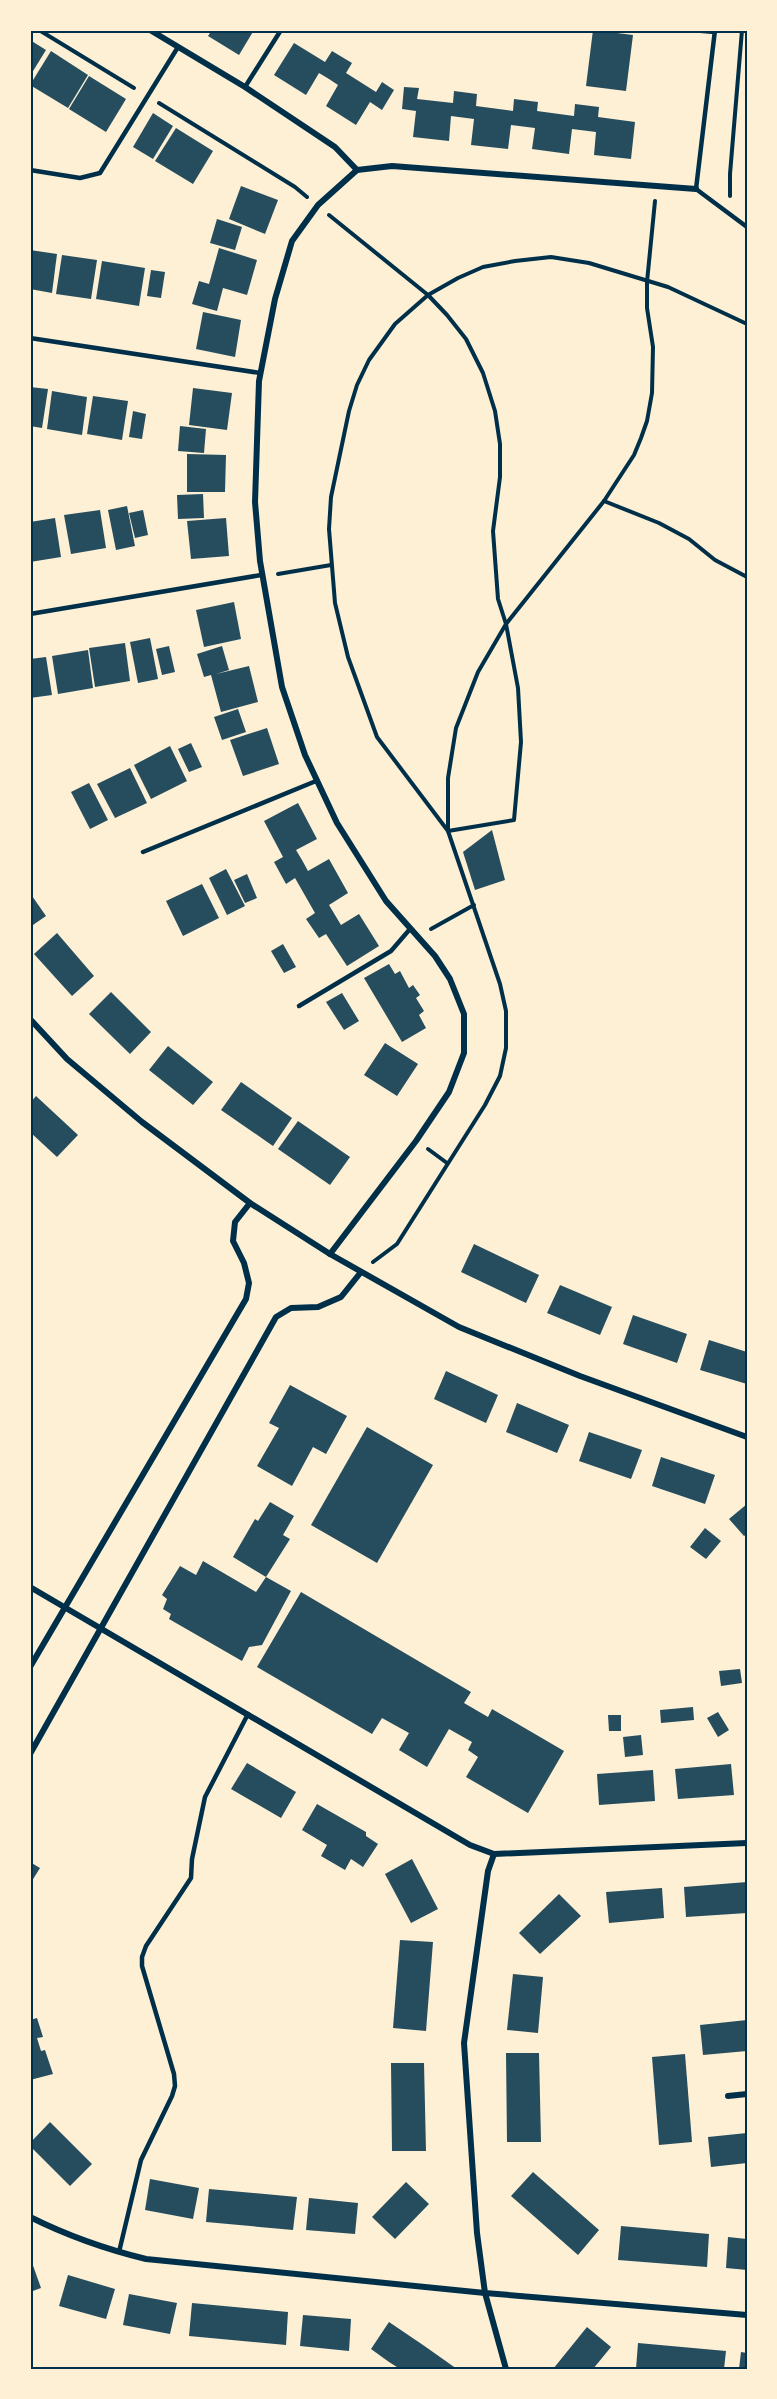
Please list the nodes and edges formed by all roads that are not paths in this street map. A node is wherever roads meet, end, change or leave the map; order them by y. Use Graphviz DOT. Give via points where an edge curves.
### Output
graph roads {
  1 [pos="150,30"];
  2 [pos="281,30"];
  3 [pos="691,30"];
  4 [pos="715,31"];
  5 [pos="178,47"];
  6 [pos="245,87"];
  7 [pos="30,170"];
  8 [pos="357,170"];
  9 [pos="696,189"];
  10 [pos="747,227"];
  11 [pos="30,338"];
  12 [pos="260,373"];
  13 [pos="261,575"];
  14 [pos="30,614"];
  15 [pos="316,781"];
  16 [pos="143,852"];
  17 [pos="410,929"];
  18 [pos="299,1006"];
  19 [pos="30,1019"];
  20 [pos="250,1203"];
  21 [pos="330,1254"];
  22 [pos="361,1272"];
  23 [pos="747,1437"];
  24 [pos="30,1587"];
  25 [pos="64,1607"];
  26 [pos="100,1627"];
  27 [pos="30,1667"];
  28 [pos="249,1714"];
  29 [pos="30,1754"];
  30 [pos="747,1843"];
  31 [pos="494,1854"];
  32 [pos="747,2094"];
  33 [pos="728,2096"];
  34 [pos="30,2217"];
  35 [pos="119,2252"];
  36 [pos="485,2292"];
  37 [pos="747,2314"];
  38 [pos="506,2369"];
  1 -- 5 [label="street"];
  2 -- 6 [label="lane"];
  3 -- 4 [label="lane"];
  4 -- 9 [label="lane"];
  5 -- 6 [label="street"];
  5 -- 7 [label="lane" via="100,173 80,178"];
  6 -- 8 [label="street" via="335,147"];
  8 -- 9 [label="street" via="392,166"];
  8 -- 12 [label="street" via="318,206 292,241"];
  9 -- 10 [label="lane"];
  11 -- 12 [label="lane"];
  12 -- 13 [label="street" via="255,502"];
  13 -- 14 [label="lane"];
  13 -- 15 [label="street" via="282,687"];
  15 -- 16 [label="lane"];
  15 -- 17 [label="street" via="337,823 386,901"];
  17 -- 18 [label="lane" via="391,951"];
  17 -- 21 [label="street" via="450,979 464,1014 464,1053 448,1092 416,1141"];
  19 -- 20 [label="street" via="67,1059 117,1101"];
  20 -- 21 [label="street"];
  20 -- 25 [label="street" via="236,1222 233,1241 249,1282 246,1299"];
  21 -- 22 [label="street"];
  22 -- 23 [label="street" via="459,1327"];
  22 -- 26 [label="street" via="341,1297 318,1306 291,1308 276,1317"];
  24 -- 25 [label="street"];
  25 -- 26 [label="street"];
  25 -- 27 [label="street"];
  26 -- 28 [label="street"];
  26 -- 29 [label="street"];
  28 -- 31 [label="street" via="470,1845"];
  28 -- 35 [label="lane" via="205,1797 191,1878 153,1932 142,1957 175,2086 141,2160"];
  30 -- 31 [label="street"];
  31 -- 36 [label="street" via="488,1871 464,2043 477,2233"];
  32 -- 33 [label="street"];
  34 -- 35 [label="street" via="66,2235"];
  35 -- 36 [label="street" via="146,2259"];
  36 -- 37 [label="street"];
  36 -- 38 [label="street"];
}
